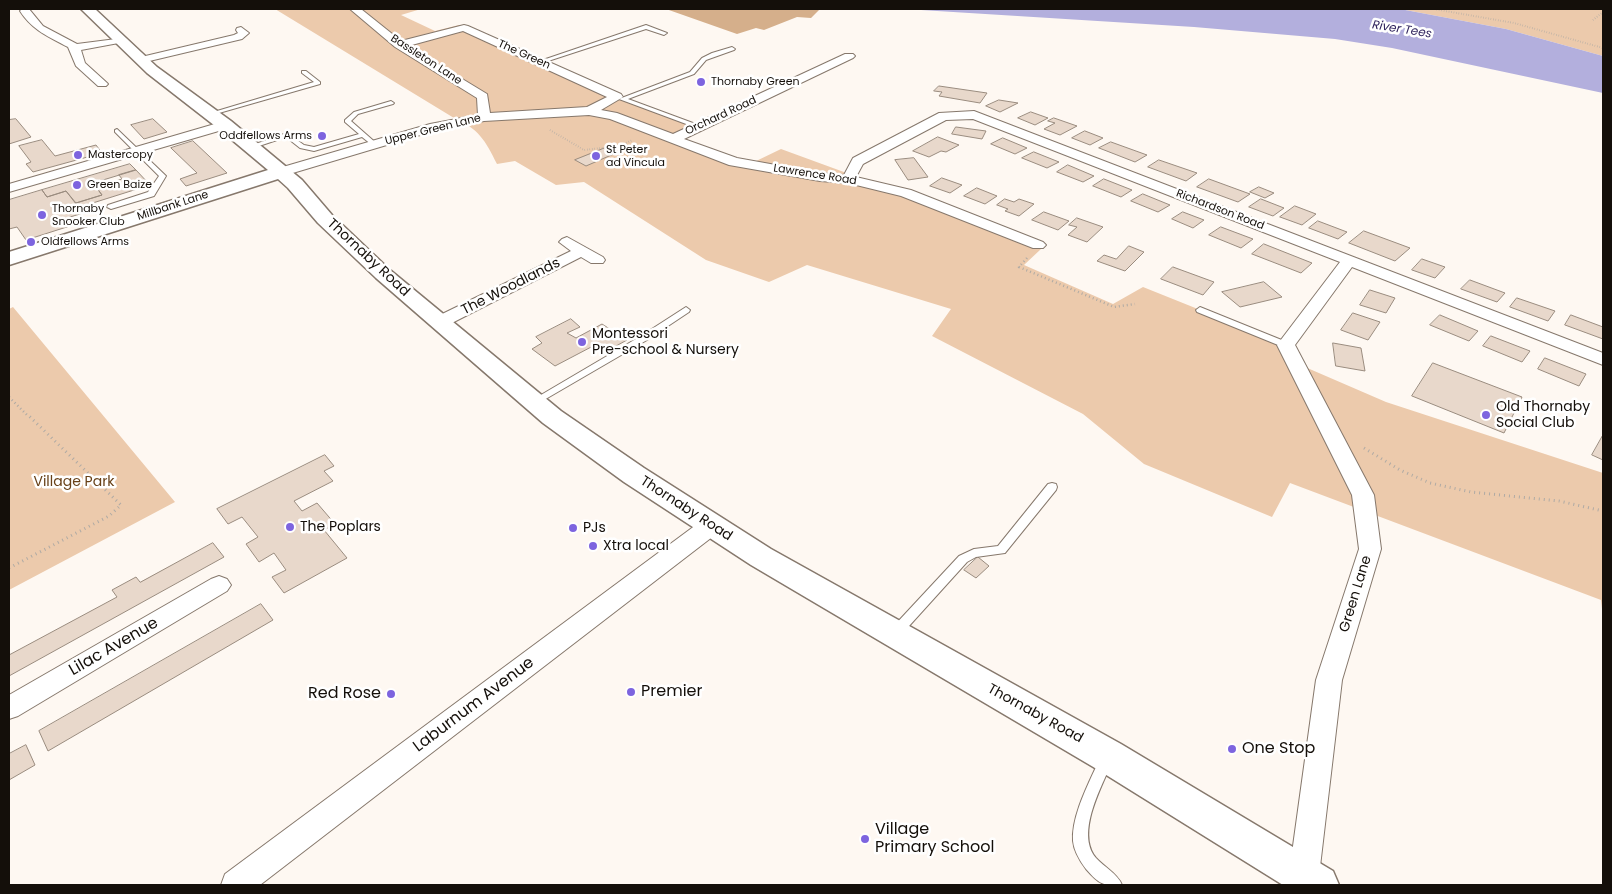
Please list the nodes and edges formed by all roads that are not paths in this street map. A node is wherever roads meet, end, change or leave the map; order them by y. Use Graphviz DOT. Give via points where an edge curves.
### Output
graph roads {
  1 [pos="88,9"];
  2 [pos="355,9"];
  3 [pos="24,12"];
  4 [pos="241,30"];
  5 [pos="664,32"];
  6 [pos="120,40"];
  7 [pos="398,44"];
  8 [pos="75,48"];
  9 [pos="732,49"];
  10 [pos="850,56"];
  11 [pos="141,60"];
  12 [pos="540,62"];
  13 [pos="304,72"];
  14 [pos="686,75"];
  15 [pos="698,80"];
  16 [pos="102,84"];
  17 [pos="620,98"];
  18 [pos="391,103"];
  19 [pos="589,111"];
  20 [pos="210,114"];
  21 [pos="484,116"];
  22 [pos="225,126"];
  23 [pos="698,127"];
  24 [pos="117,131"];
  25 [pos="363,134"];
  26 [pos="673,139"];
  27 [pos="374,144"];
  28 [pos="250,147"];
  29 [pos="137,151"];
  30 [pos="280,172"];
  31 [pos="848,179"];
  32 [pos="9,188"];
  33 [pos="111,207"];
  34 [pos="567,242"];
  35 [pos="1038,245"];
  36 [pos="582,251"];
  37 [pos="9,259"];
  38 [pos="597,260"];
  39 [pos="1349,261"];
  40 [pos="686,310"];
  41 [pos="1200,310"];
  42 [pos="440,322"];
  43 [pos="1286,345"];
  44 [pos="1603,359"];
  45 [pos="534,402"];
  46 [pos="1052,487"];
  47 [pos="712,525"];
  48 [pos="218,585"];
  49 [pos="894,635"];
  50 [pos="9,708"];
  51 [pos="1108,756"];
  52 [pos="248,882"];
  53 [pos="1308,882"];
  54 [pos="1115,885"];
  1 -- 6 [label="street, Thornaby Road"];
  2 -- 7 [label="street, Bassleton Lane"];
  3 -- 8 [label="street" via="37,26"];
  4 -- 11 [label="street" via="244,33 238,37"];
  5 -- 12 [label="lane" via="646,27"];
  6 -- 8 [label="street"];
  6 -- 11 [label="street, Thornaby Road"];
  7 -- 12 [label="street, The Green" via="464,28"];
  7 -- 21 [label="street, Bassleton Lane" via="483,97"];
  8 -- 16 [label="street" via="80,64"];
  9 -- 14 [label="lane" via="701,59 692,73"];
  10 -- 23 [label="street, Orchard Road"];
  11 -- 20 [label="street, Thornaby Road"];
  12 -- 17 [label="street, The Green"];
  13 -- 20 [label="lane" via="318,83"];
  14 -- 15 [label="lane"];
  14 -- 17 [label="lane"];
  17 -- 19 [label="street"];
  17 -- 23 [label="lane"];
  18 -- 25 [label="lane" via="356,113 348,121"];
  19 -- 21 [label="street, Upper Green Lane"];
  19 -- 26 [label="street, Lawrence Road" via="613,116"];
  20 -- 22 [label="street, Thornaby Road"];
  21 -- 27 [label="street, Upper Green Lane"];
  22 -- 28 [label="street, Thornaby Road"];
  22 -- 29 [label="street"];
  23 -- 26 [label="street, Orchard Road"];
  24 -- 29 [label="lane"];
  25 -- 27 [label="lane"];
  25 -- 28 [label="lane" via="314,149 302,147 287,135"];
  26 -- 31 [label="street, Lawrence Road" via="734,162"];
  27 -- 30 [label="street, Upper Green Lane"];
  28 -- 30 [label="street, Thornaby Road"];
  29 -- 32 [label="street"];
  29 -- 33 [label="lane" via="163,176 151,194"];
  30 -- 37 [label="street, Millbank Lane"];
  30 -- 42 [label="street, Thornaby Road" via="357,250"];
  31 -- 35 [label="street, Lawrence Road" via="906,193"];
  31 -- 39 [label="street, Richardson Road" via="858,161 943,116 974,114"];
  34 -- 36 [label="street, The Woodlands"];
  36 -- 38 [label="street, The Woodlands"];
  36 -- 42 [label="street, The Woodlands"];
  39 -- 43 [label="street"];
  39 -- 44 [label="street, Richardson Road"];
  40 -- 45 [label="lane"];
  41 -- 43 [label="lane"];
  42 -- 45 [label="street, Thornaby Road"];
  43 -- 53 [label="street, Green Lane" via="1363,495 1370,549 1329,680"];
  45 -- 47 [label="street, Thornaby Road" via="634,475"];
  46 -- 49 [label="lane" via="1001,550 974,553 963,559"];
  47 -- 49 [label="street, Thornaby Road"];
  47 -- 52 [label="street, Laburnum Avenue"];
  48 -- 50 [label="street, Lilac Avenue"];
  49 -- 51 [label="street, Thornaby Road"];
  51 -- 53 [label="street, Thornaby Road"];
  51 -- 54 [label="lane" via="1080,826 1080,847 1095,870"];
}
